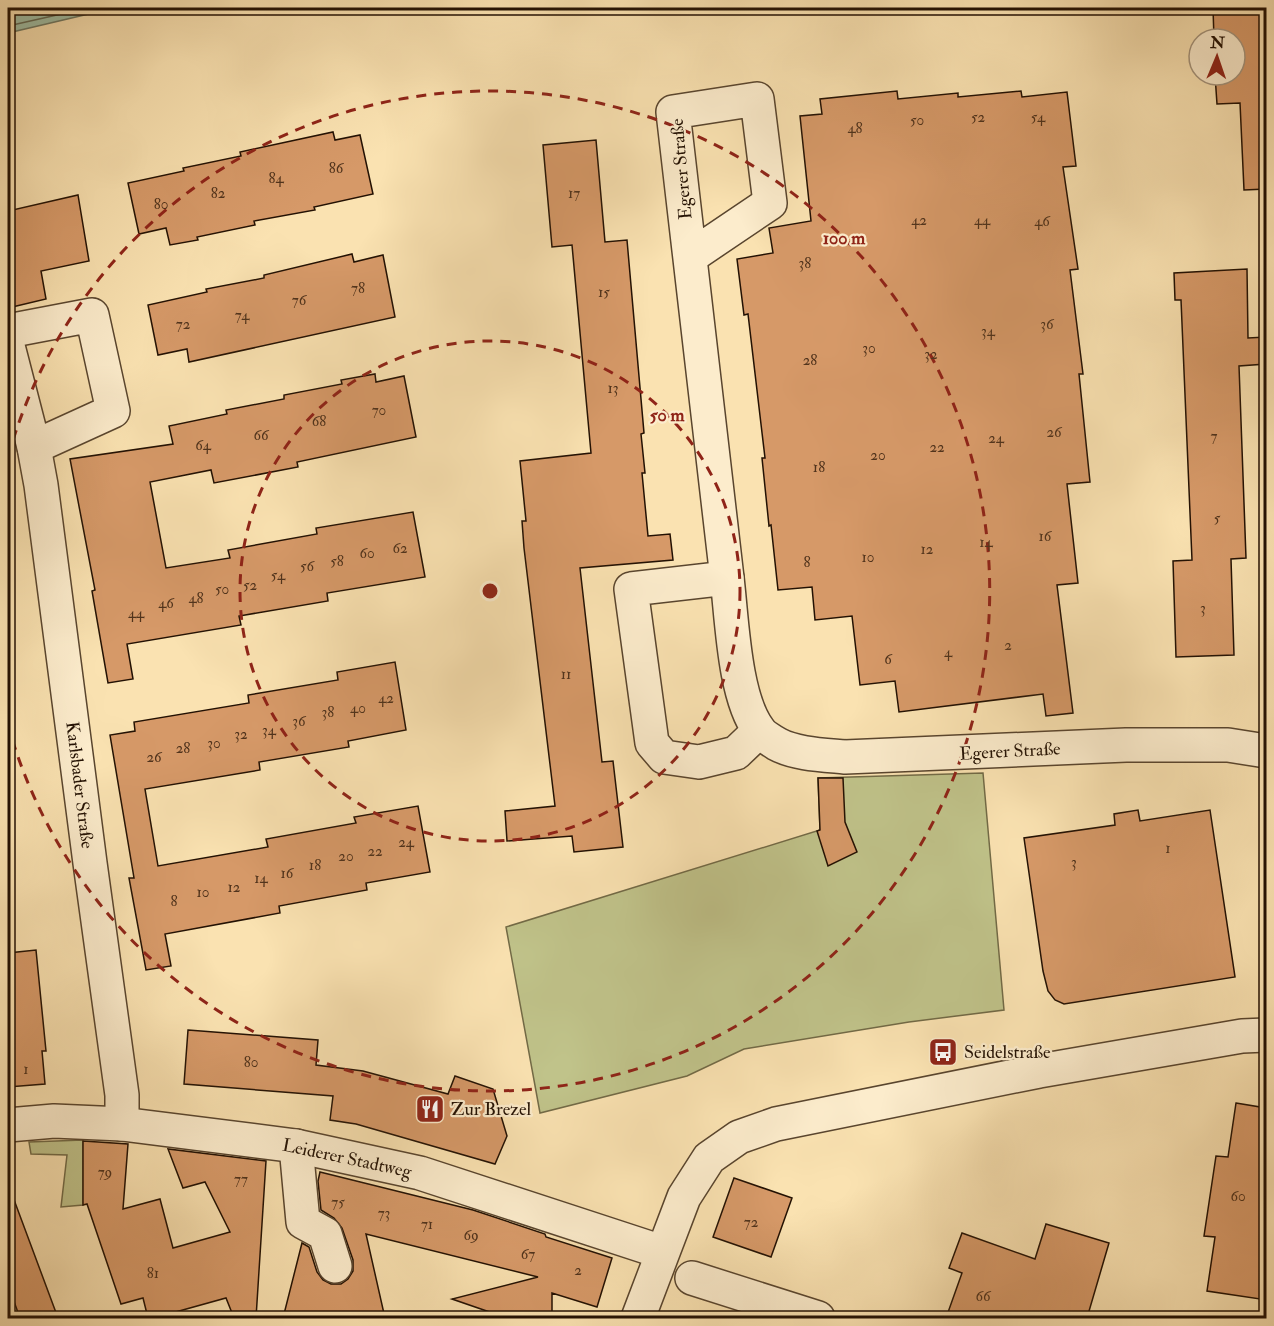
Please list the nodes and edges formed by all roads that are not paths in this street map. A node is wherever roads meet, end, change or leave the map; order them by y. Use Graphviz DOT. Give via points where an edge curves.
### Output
graph roads {
  1 [pos="690,257"];
  2 [pos="8,331"];
  3 [pos="8,346"];
  4 [pos="33,447"];
  5 [pos="727,578"];
  6 [pos="759,731"];
  7 [pos="1266,751"];
  8 [pos="1266,1035"];
  9 [pos="122,1124"];
  10 [pos="14,1125"];
  11 [pos="296,1146"];
  12 [pos="660,1259"];
  13 [pos="335,1266"];
  14 [pos="692,1278"];
  15 [pos="638,1318"];
  16 [pos="818,1318"];
  1 -- 1 [label="street, Egerer Straße" via="673,112 757,99 770,203"];
  1 -- 5 [label="street, Egerer Straße"];
  2 -- 4 [label="street" via="92,315 97,336 113,411"];
  3 -- 4 [label="street, Karlsbader Straße"];
  4 -- 9 [label="street, Karlsbader Straße" via="55,581 122,1095"];
  5 -- 6 [label="street, Egerer Straße" via="745,701"];
  5 -- 6 [label="street" via="631,589 652,742 664,757 699,762 736,753"];
  6 -- 7 [label="street, Egerer Straße" via="778,745 844,757 1126,745 1228,745"];
  8 -- 12 [label="street" via="1039,1071 776,1124 739,1137 709,1158 684,1197"];
  9 -- 10 [label="street, Leiderer Stadtweg" via="54,1121"];
  9 -- 11 [label="street, Leiderer Stadtweg"];
  11 -- 12 [label="street, Leiderer Stadtweg" via="420,1173"];
  11 -- 13 [label="street" via="303,1222 325,1234"];
  12 -- 15 [label="street"];
  14 -- 16 [label="street"];
}
